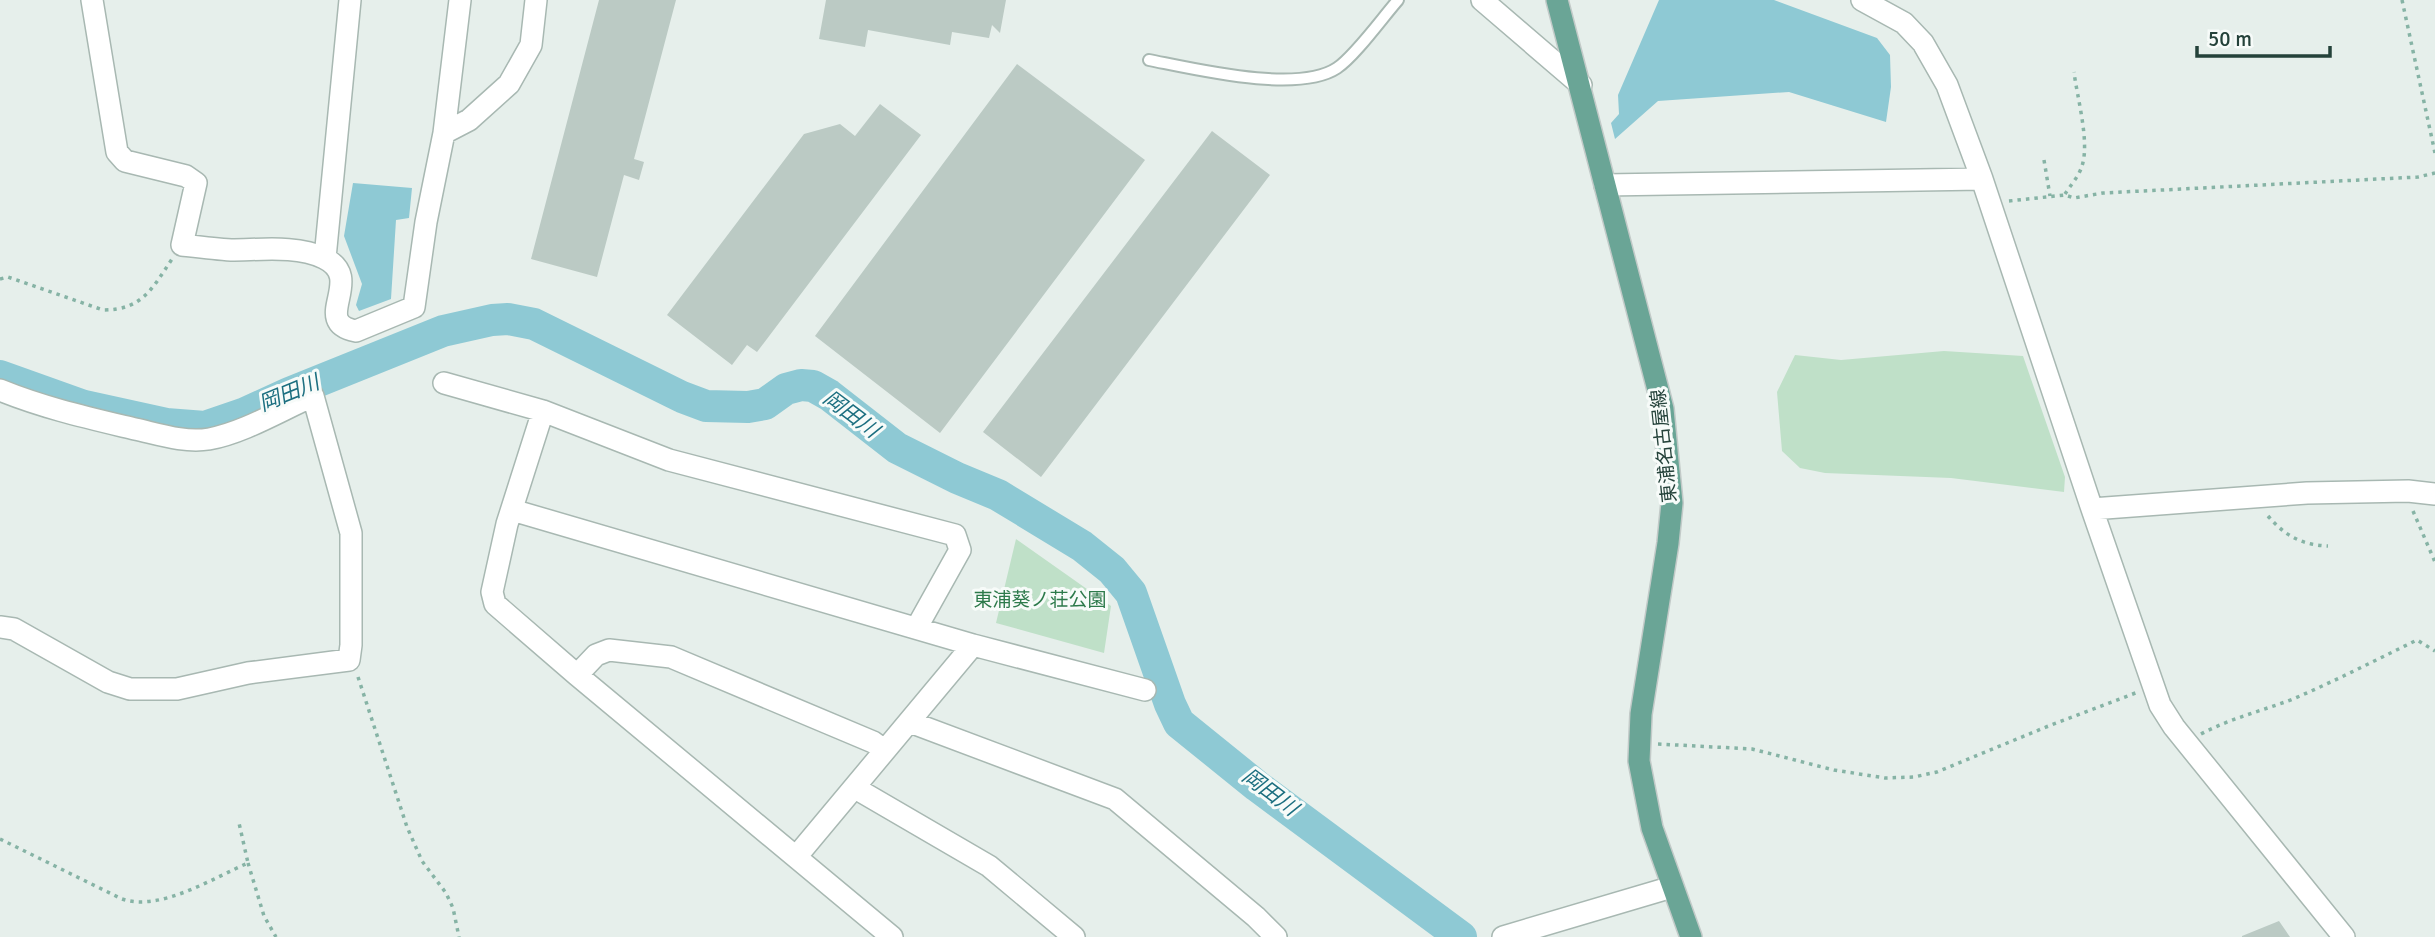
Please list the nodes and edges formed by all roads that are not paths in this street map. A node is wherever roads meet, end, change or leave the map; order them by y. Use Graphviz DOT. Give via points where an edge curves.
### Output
graph roads {
  1 [pos="92,0"];
  2 [pos="350,0"];
  3 [pos="460,0"];
  4 [pos="536,0"];
  5 [pos="1398,0"];
  6 [pos="1482,0"];
  7 [pos="1557,0"];
  8 [pos="1863,0"];
  9 [pos="1149,60"];
  10 [pos="1581,85"];
  11 [pos="444,133"];
  12 [pos="1982,178"];
  13 [pos="1605,185"];
  14 [pos="325,258"];
  15 [pos="443,383"];
  16 [pos="0,390"];
  17 [pos="543,411"];
  18 [pos="2435,494"];
  19 [pos="2092,509"];
  20 [pos="512,510"];
  21 [pos="0,627"];
  22 [pos="917,627"];
  23 [pos="973,645"];
  24 [pos="577,675"];
  25 [pos="1145,690"];
  26 [pos="911,722"];
  27 [pos="884,750"];
  28 [pos="855,788"];
  29 [pos="796,857"];
  30 [pos="1672,887"];
  31 [pos="1567,928"];
  32 [pos="892,937"];
  33 [pos="1074,937"];
  34 [pos="1276,937"];
  35 [pos="1503,937"];
  36 [pos="1691,937"];
  37 [pos="2344,937"];
  1 -- 14 [label="street" via="117,152 125,161 186,176 196,183 182,245 303,252"];
  2 -- 14 [label="street"];
  3 -- 11 [label="street"];
  4 -- 11 [label="street" via="531,45 509,84 469,120"];
  5 -- 9 [label="lane" via="1340,66 1323,76 1282,80"];
  6 -- 10 [label="street"];
  7 -- 10 [label="main road, 東浦名古屋線"];
  8 -- 12 [label="street" via="1904,23 1923,43 1947,85"];
  10 -- 13 [label="main road, 東浦名古屋線"];
  11 -- 14 [label="street" via="414,307 356,331 340,325 336,306 341,276"];
  12 -- 13 [label="street"];
  12 -- 19 [label="street"];
  13 -- 30 [label="main road, 東浦名古屋線" via="1662,409 1672,503 1648,659 1639,761 1652,828"];
  15 -- 17 [label="street"];
  16 -- 21 [label="street" via="85,417 186,440 223,436 313,396 351,533 349,660 248,673 177,689 130,689 108,682 14,629"];
  17 -- 20 [label="street"];
  17 -- 22 [label="street" via="669,460 956,535 960,550"];
  18 -- 19 [label="street" via="2256,496"];
  19 -- 37 [label="street" via="2167,716"];
  20 -- 22 [label="street"];
  20 -- 24 [label="street" via="492,598"];
  22 -- 23 [label="street"];
  23 -- 25 [label="street"];
  23 -- 26 [label="street"];
  24 -- 27 [label="street" via="596,655 609,650 671,657"];
  24 -- 29 [label="street"];
  26 -- 27 [label="street"];
  26 -- 34 [label="street" via="1115,799"];
  27 -- 28 [label="street"];
  28 -- 29 [label="street"];
  28 -- 33 [label="street" via="989,866"];
  29 -- 32 [label="street"];
  30 -- 31 [label="street"];
  30 -- 36 [label="main road, 東浦名古屋線"];
  31 -- 35 [label="street"];
}
